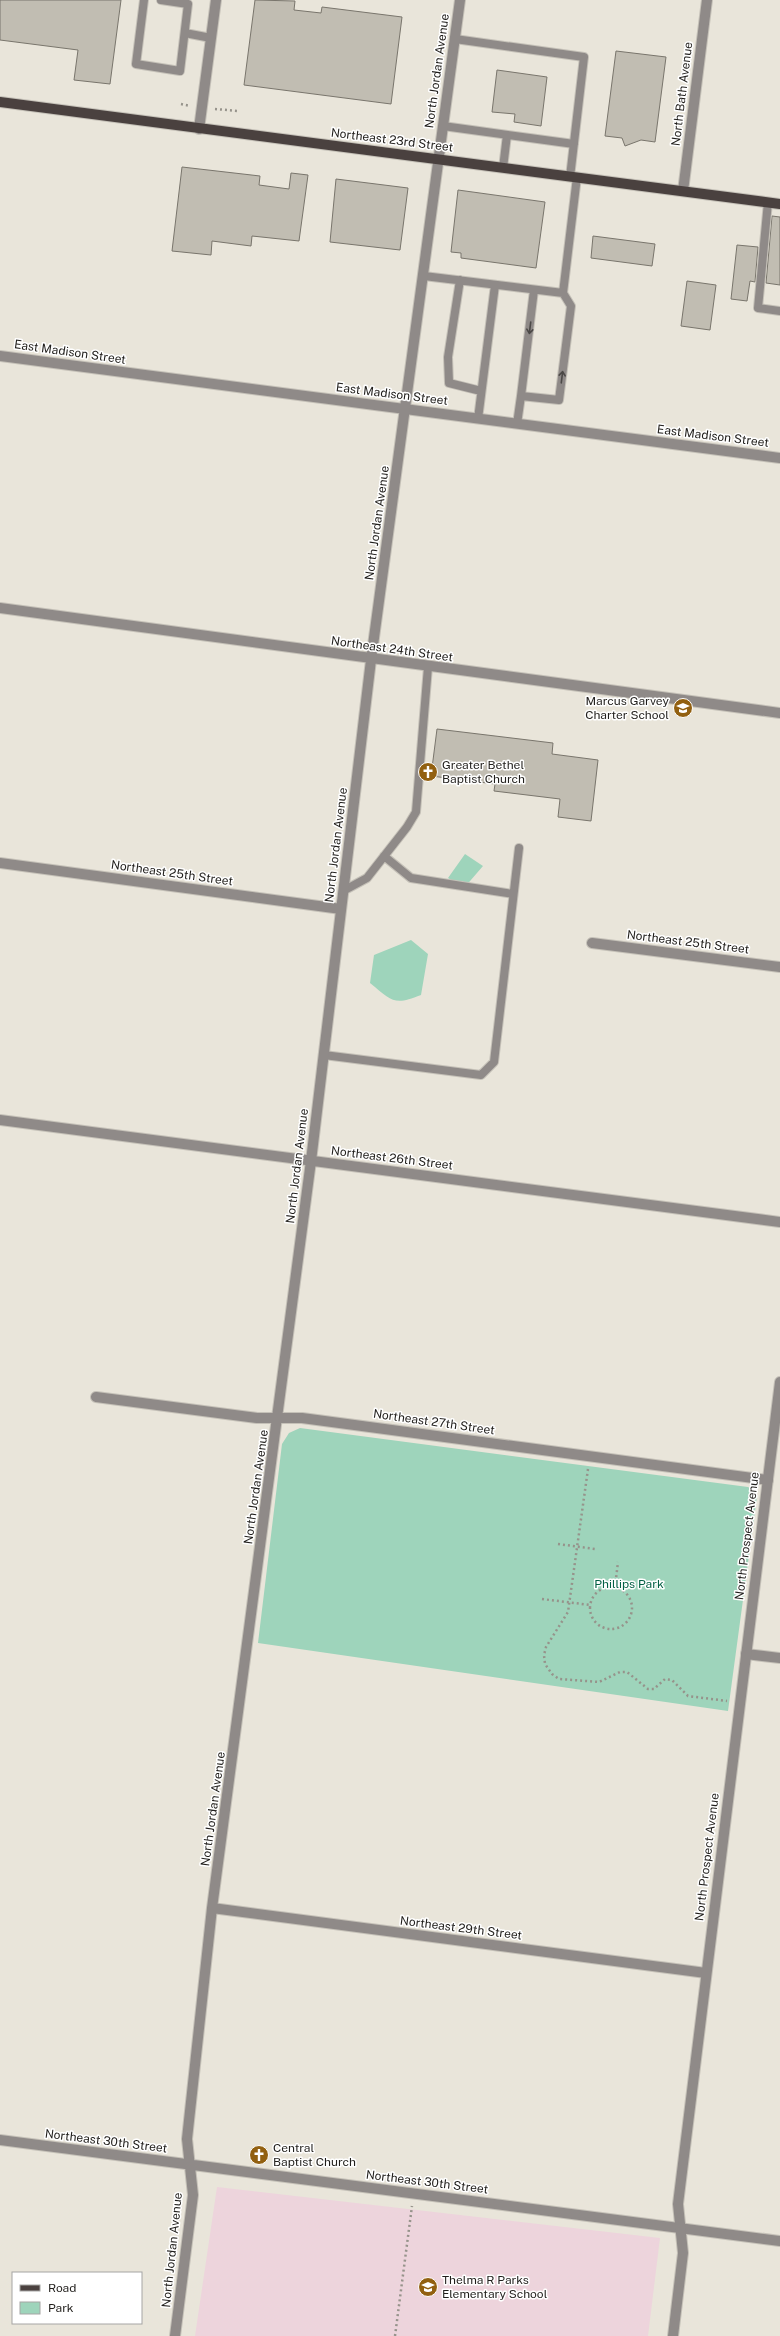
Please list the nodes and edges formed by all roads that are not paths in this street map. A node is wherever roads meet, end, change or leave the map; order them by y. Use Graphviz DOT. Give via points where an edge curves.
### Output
graph roads {
  1 [pos="144,0"];
  2 [pos="161,0"];
  3 [pos="211,0"];
  4 [pos="216,0"];
  5 [pos="460,0"];
  6 [pos="707,0"];
  7 [pos="190,2"];
  8 [pos="185,33"];
  9 [pos="211,38"];
  10 [pos="455,39"];
  11 [pos="0,102"];
  12 [pos="443,126"];
  13 [pos="199,129"];
  14 [pos="507,135"];
  15 [pos="574,144"];
  16 [pos="439,159"];
  17 [pos="503,168"];
  18 [pos="574,177"];
  19 [pos="682,192"];
  20 [pos="768,202"];
  21 [pos="780,204"];
  22 [pos="424,276"];
  23 [pos="460,280"];
  24 [pos="495,285"];
  25 [pos="534,290"];
  26 [pos="563,293"];
  27 [pos="780,311"];
  28 [pos="0,356"];
  29 [pos="481,392"];
  30 [pos="521,396"];
  31 [pos="406,410"];
  32 [pos="478,419"];
  33 [pos="517,424"];
  34 [pos="780,458"];
  35 [pos="0,608"];
  36 [pos="371,660"];
  37 [pos="428,667"];
  38 [pos="780,713"];
  39 [pos="519,848"];
  40 [pos="384,856"];
  41 [pos="0,863"];
  42 [pos="343,891"];
  43 [pos="513,894"];
  44 [pos="341,909"];
  45 [pos="592,943"];
  46 [pos="780,967"];
  47 [pos="324,1055"];
  48 [pos="0,1120"];
  49 [pos="311,1161"];
  50 [pos="780,1222"];
  51 [pos="780,1382"];
  52 [pos="96,1397"];
  53 [pos="278,1418"];
  54 [pos="768,1480"];
  55 [pos="746,1654"];
  56 [pos="780,1658"];
  57 [pos="212,1908"];
  58 [pos="706,1972"];
  59 [pos="0,2140"];
  60 [pos="189,2165"];
  61 [pos="680,2228"];
  62 [pos="780,2241"];
  63 [pos="175,2336"];
  64 [pos="673,2336"];
  1 -- 8 [label="lane" via="136,64 180,71"];
  2 -- 7 [label="lane"];
  3 -- 4 [label="lane"];
  4 -- 9 [label="street"];
  5 -- 10 [label="street, North Jordan Avenue"];
  6 -- 19 [label="street, North Bath Avenue"];
  7 -- 8 [label="lane"];
  8 -- 9 [label="lane"];
  9 -- 13 [label="street"];
  10 -- 12 [label="street, North Jordan Avenue"];
  10 -- 15 [label="lane" via="584,57"];
  11 -- 13 [label="main road, Northeast 23rd Street"];
  12 -- 14 [label="lane"];
  12 -- 16 [label="street, North Jordan Avenue"];
  13 -- 16 [label="main road, Northeast 23rd Street"];
  14 -- 15 [label="lane"];
  14 -- 17 [label="lane"];
  15 -- 18 [label="lane"];
  16 -- 17 [label="main road, Northeast 23rd Street"];
  16 -- 22 [label="street, North Jordan Avenue"];
  17 -- 18 [label="main road, Northeast 23rd Street"];
  18 -- 19 [label="main road, Northeast 23rd Street"];
  18 -- 26 [label="lane"];
  19 -- 20 [label="main road, Northeast 23rd Street"];
  20 -- 21 [label="main road, Northeast 23rd Street"];
  20 -- 27 [label="lane" via="758,308"];
  22 -- 23 [label="lane"];
  22 -- 31 [label="street, North Jordan Avenue"];
  23 -- 24 [label="lane"];
  23 -- 29 [label="lane" via="448,357 449,382"];
  24 -- 25 [label="lane"];
  24 -- 29 [label="lane"];
  25 -- 26 [label="lane"];
  25 -- 30 [label="lane, one-way"];
  30 -- 26 [label="lane, one-way" via="559,400 571,306"];
  28 -- 31 [label="street, East Madison Street"];
  29 -- 32 [label="lane"];
  30 -- 33 [label="lane"];
  31 -- 32 [label="street, East Madison Street"];
  31 -- 36 [label="street, North Jordan Avenue"];
  32 -- 33 [label="street, East Madison Street"];
  33 -- 34 [label="street, East Madison Street"];
  35 -- 36 [label="street, Northeast 24th Street"];
  36 -- 37 [label="street, Northeast 24th Street"];
  36 -- 42 [label="street, North Jordan Avenue"];
  37 -- 38 [label="street, Northeast 24th Street"];
  37 -- 40 [label="lane" via="416,812"];
  39 -- 43 [label="lane"];
  40 -- 42 [label="lane" via="367,878"];
  40 -- 43 [label="lane" via="411,878"];
  41 -- 44 [label="street, Northeast 25th Street"];
  42 -- 44 [label="street, North Jordan Avenue"];
  43 -- 47 [label="lane" via="494,1062 481,1075"];
  44 -- 47 [label="street, North Jordan Avenue"];
  45 -- 46 [label="street, Northeast 25th Street"];
  47 -- 49 [label="street, North Jordan Avenue"];
  48 -- 49 [label="street, Northeast 26th Street"];
  49 -- 50 [label="street, Northeast 26th Street"];
  49 -- 53 [label="street, North Jordan Avenue"];
  51 -- 54 [label="street, North Prospect Avenue"];
  52 -- 53 [label="street, Northeast 27th Street" via="256,1418"];
  53 -- 54 [label="street, Northeast 27th Street" via="302,1418"];
  53 -- 57 [label="street, North Jordan Avenue"];
  54 -- 55 [label="street, North Prospect Avenue"];
  55 -- 56 [label="street"];
  55 -- 58 [label="street, North Prospect Avenue"];
  57 -- 58 [label="street, Northeast 29th Street"];
  57 -- 60 [label="street, North Jordan Avenue" via="187,2139"];
  58 -- 61 [label="street, North Prospect Avenue" via="678,2204"];
  59 -- 60 [label="street, Northeast 30th Street"];
  60 -- 61 [label="street, Northeast 30th Street"];
  60 -- 63 [label="street, North Jordan Avenue" via="192,2196"];
  61 -- 62 [label="street, Northeast 30th Street"];
  61 -- 64 [label="street, North Prospect Avenue" via="683,2253"];
}
